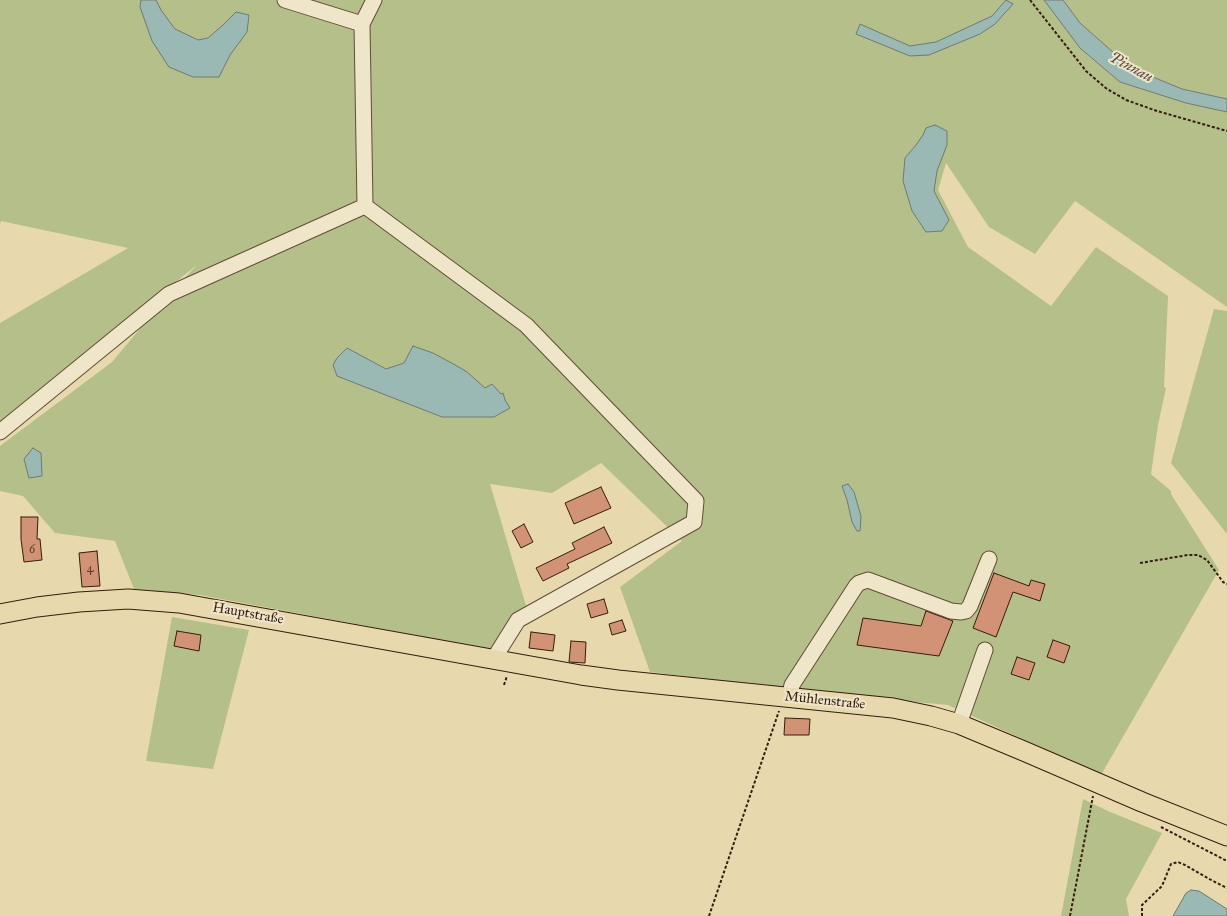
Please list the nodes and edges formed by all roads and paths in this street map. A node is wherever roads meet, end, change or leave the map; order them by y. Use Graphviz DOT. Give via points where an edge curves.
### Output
graph roads {
  1 [pos="285,0"];
  2 [pos="374,0"];
  3 [pos="1030,0"];
  4 [pos="362,24"];
  5 [pos="1227,131"];
  6 [pos="365,206"];
  7 [pos="0,432"];
  8 [pos="989,559"];
  9 [pos="1140,563"];
  10 [pos="1227,584"];
  11 [pos="0,614"];
  12 [pos="985,650"];
  13 [pos="493,660"];
  14 [pos="786,697"];
  15 [pos="959,724"];
  16 [pos="1092,791"];
  17 [pos="1142,802"];
  18 [pos="1156,824"];
  19 [pos="1227,836"];
  20 [pos="1227,846"];
  21 [pos="1227,861"];
  22 [pos="1227,888"];
  23 [pos="709,916"];
  24 [pos="1070,916"];
  25 [pos="1142,916"];
  1 -- 4 [label="lane"];
  2 -- 4 [label="lane"];
  3 -- 5 [label="path" via="1086,71 1106,89 1126,100 1157,111"];
  4 -- 6 [label="lane"];
  6 -- 7 [label="lane" via="169,294"];
  6 -- 13 [label="lane" via="526,325 696,501 694,522 518,620"];
  8 -- 14 [label="lane" via="970,606 961,612 951,611 868,580 859,583"];
  9 -- 10 [label="path" via="1198,555 1207,560"];
  11 -- 13 [label="main road, Hauptstraße" via="79,602 128,599 179,603"];
  12 -- 15 [label="lane"];
  13 -- 14 [label="main road, Mühlenstraße" via="618,680"];
  14 -- 15 [label="main road, Mühlenstraße" via="893,708"];
  14 -- 23 [label="path"];
  15 -- 16 [label="main road, Mühlenstraße" via="1026,752"];
  16 -- 17 [label="main road, Mühlenstraße"];
  16 -- 24 [label="path"];
  17 -- 19 [label="main road, Mühlenstraße"];
  17 -- 20 [label="main road, Mühlenstraße" via="1193,831"];
  18 -- 21 [label="path"];
  22 -- 25 [label="path" via="1178,862 1171,864 1162,886 1142,905"];
}
